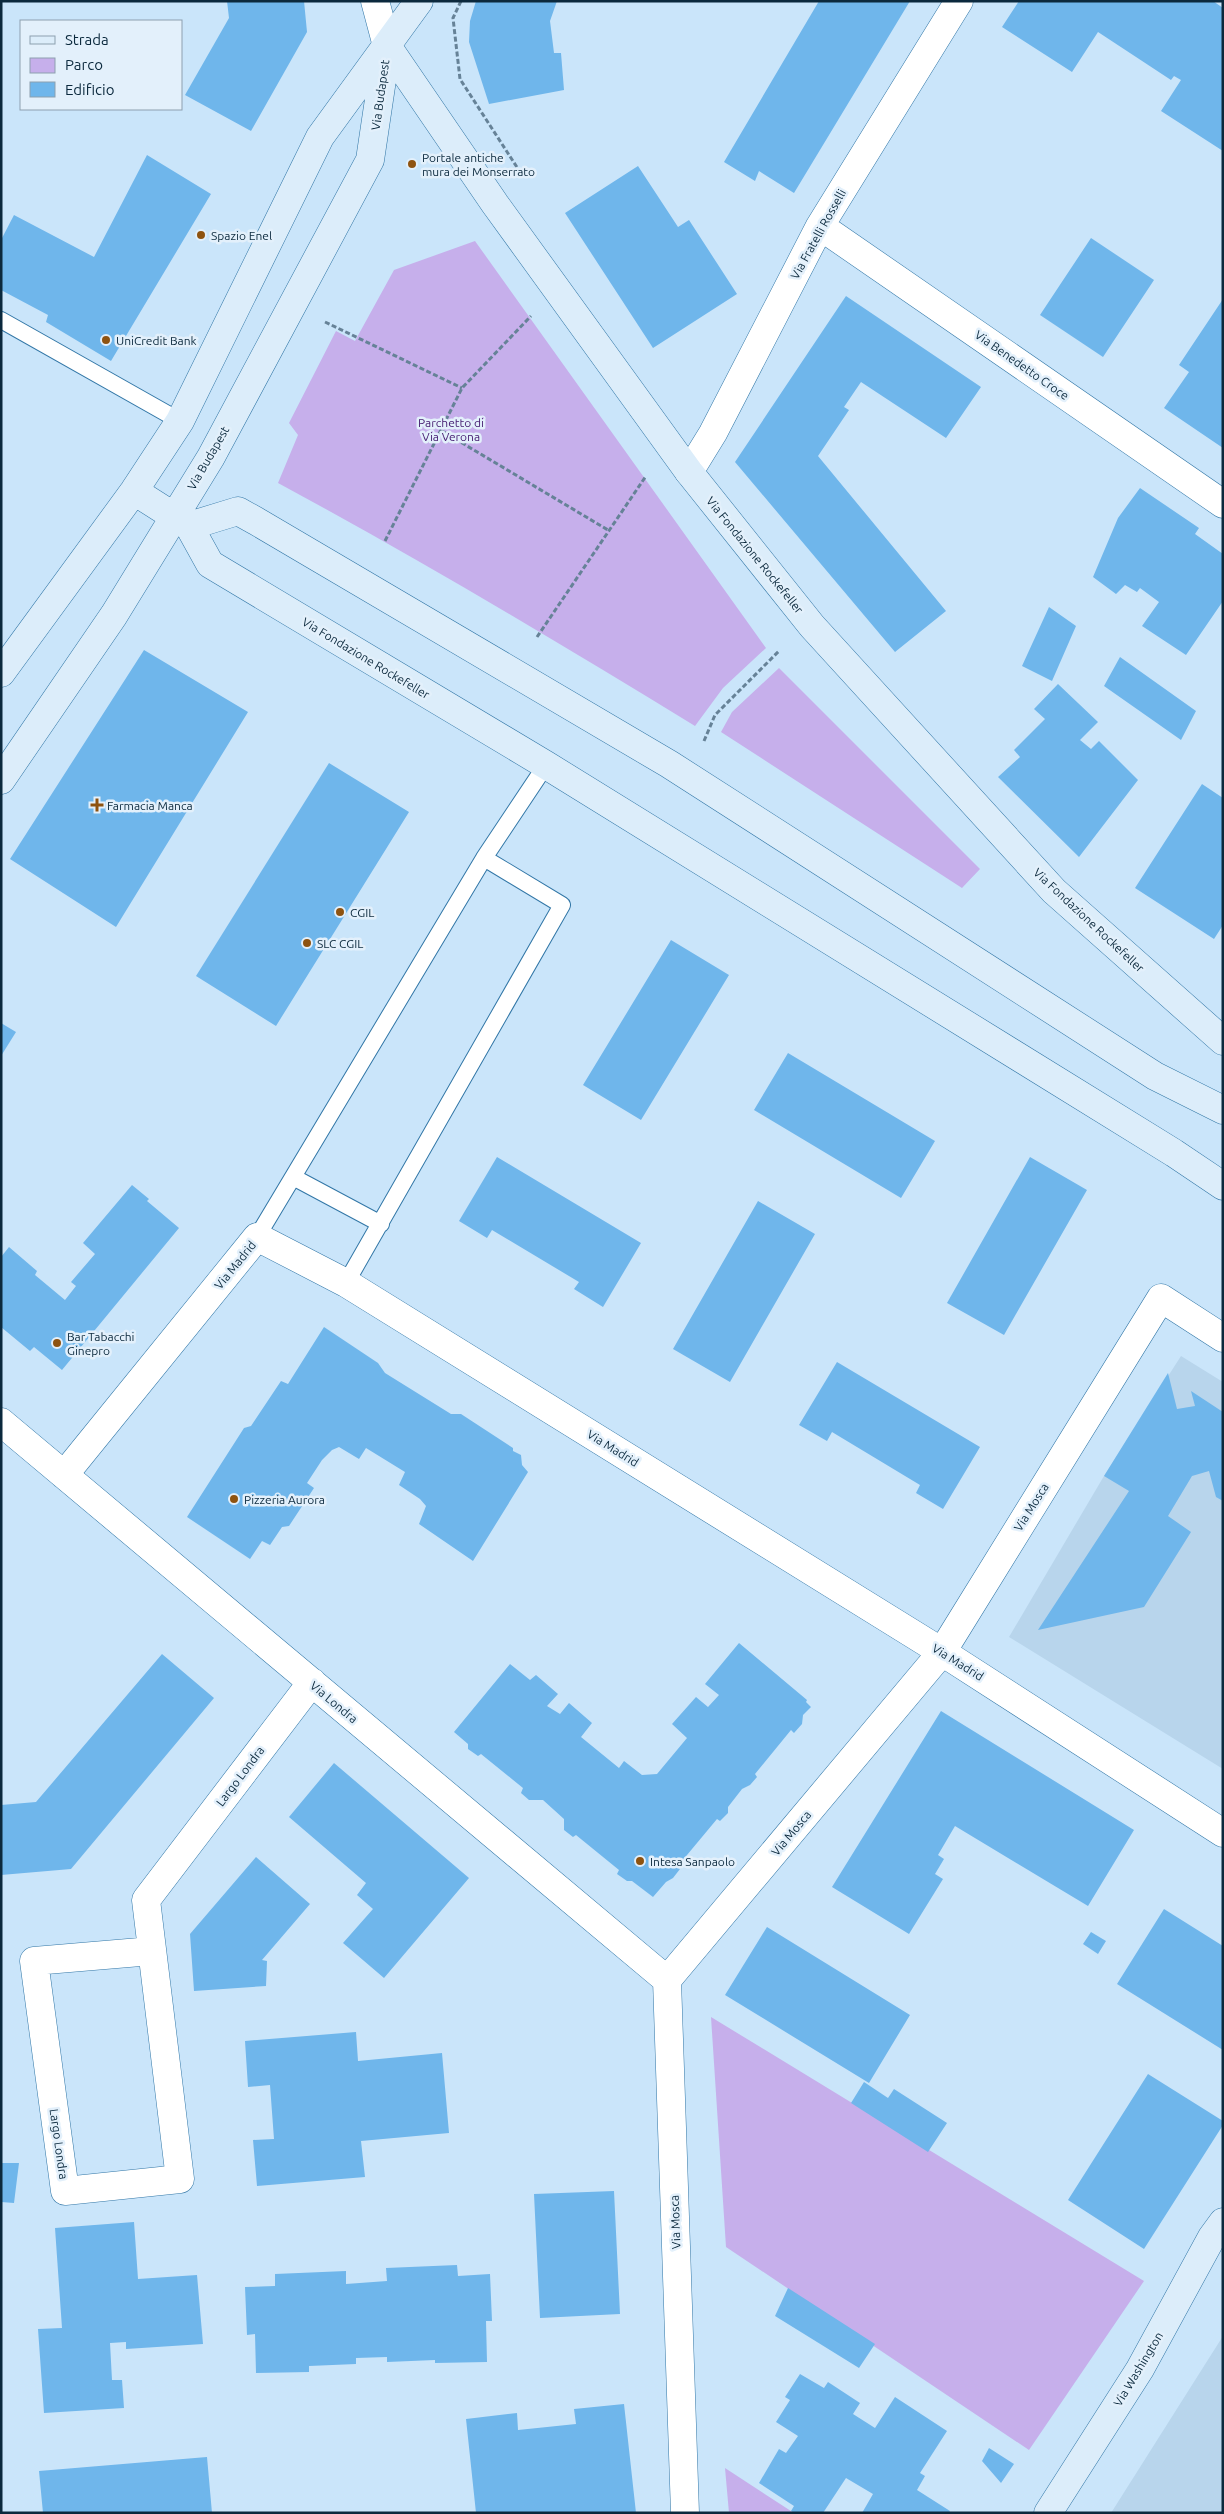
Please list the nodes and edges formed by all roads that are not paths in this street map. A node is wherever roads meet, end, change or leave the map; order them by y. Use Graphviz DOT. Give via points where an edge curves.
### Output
graph roads {
  1 [pos="376,1"];
  2 [pos="419,1"];
  3 [pos="959,1"];
  4 [pos="387,46"];
  5 [pos="820,226"];
  6 [pos="1,320"];
  7 [pos="180,421"];
  8 [pos="689,472"];
  9 [pos="134,491"];
  10 [pos="1223,504"];
  11 [pos="181,521"];
  12 [pos="1,673"];
  13 [pos="546,765"];
  14 [pos="1,780"];
  15 [pos="484,858"];
  16 [pos="1223,1041"];
  17 [pos="1223,1110"];
  18 [pos="293,1177"];
  19 [pos="1223,1186"];
  20 [pos="381,1224"];
  21 [pos="257,1237"];
  22 [pos="346,1283"];
  23 [pos="1223,1338"];
  24 [pos="1,1422"];
  25 [pos="64,1475"];
  26 [pos="942,1652"];
  27 [pos="312,1682"];
  28 [pos="1223,1833"];
  29 [pos="152,1951"];
  30 [pos="668,1980"];
  31 [pos="1223,2222"];
  32 [pos="685,2513"];
  33 [pos="1048,2513"];
  1 -- 4 [label="street, Via Fondazione Rockefeller"];
  2 -- 4 [label="main road"];
  3 -- 5 [label="street, Via Fratelli Rosselli"];
  4 -- 7 [label="main road, Via Budapest" via="320,137"];
  4 -- 8 [label="main road, Via Fondazione Rockefeller" via="495,204"];
  4 -- 11 [label="main road, Via Budapest" via="370,160 211,457"];
  5 -- 8 [label="street, Via Fratelli Rosselli" via="710,438"];
  5 -- 10 [label="street, Via Benedetto Croce"];
  6 -- 7 [label="lane"];
  7 -- 9 [label="main road, Via Budapest"];
  8 -- 16 [label="main road, Via Fondazione Rockefeller" via="812,626 1054,891"];
  9 -- 11 [label="main road, Via Fondazione Rockefeller"];
  9 -- 12 [label="main road, Via Budapest"];
  11 -- 13 [label="main road, Via Fondazione Rockefeller" via="210,564"];
  11 -- 14 [label="main road, Via Budapest"];
  11 -- 17 [label="main road" via="238,511 256,521 668,764 1155,1076"];
  13 -- 15 [label="lane"];
  13 -- 19 [label="main road, Via Fondazione Rockefeller"];
  15 -- 18 [label="lane"];
  15 -- 20 [label="lane" via="562,904"];
  18 -- 20 [label="lane"];
  18 -- 21 [label="lane"];
  20 -- 22 [label="lane"];
  21 -- 22 [label="street, Via Madrid"];
  21 -- 25 [label="street, Via Madrid"];
  22 -- 26 [label="street, Via Madrid"];
  23 -- 26 [label="street, Via Mosca" via="1160,1298"];
  24 -- 25 [label="street, Via Londra"];
  25 -- 27 [label="street, Via Londra"];
  26 -- 28 [label="street, Via Madrid"];
  26 -- 30 [label="street, Via Mosca"];
  27 -- 29 [label="street, Largo Londra" via="146,1900"];
  27 -- 30 [label="street, Via Londra"];
  29 -- 29 [label="street, Largo Londra" via="180,2180 65,2191 34,1961"];
  30 -- 32 [label="street, Via Mosca"];
  31 -- 33 [label="main road, Via Washington" via="1140,2369"];
}
